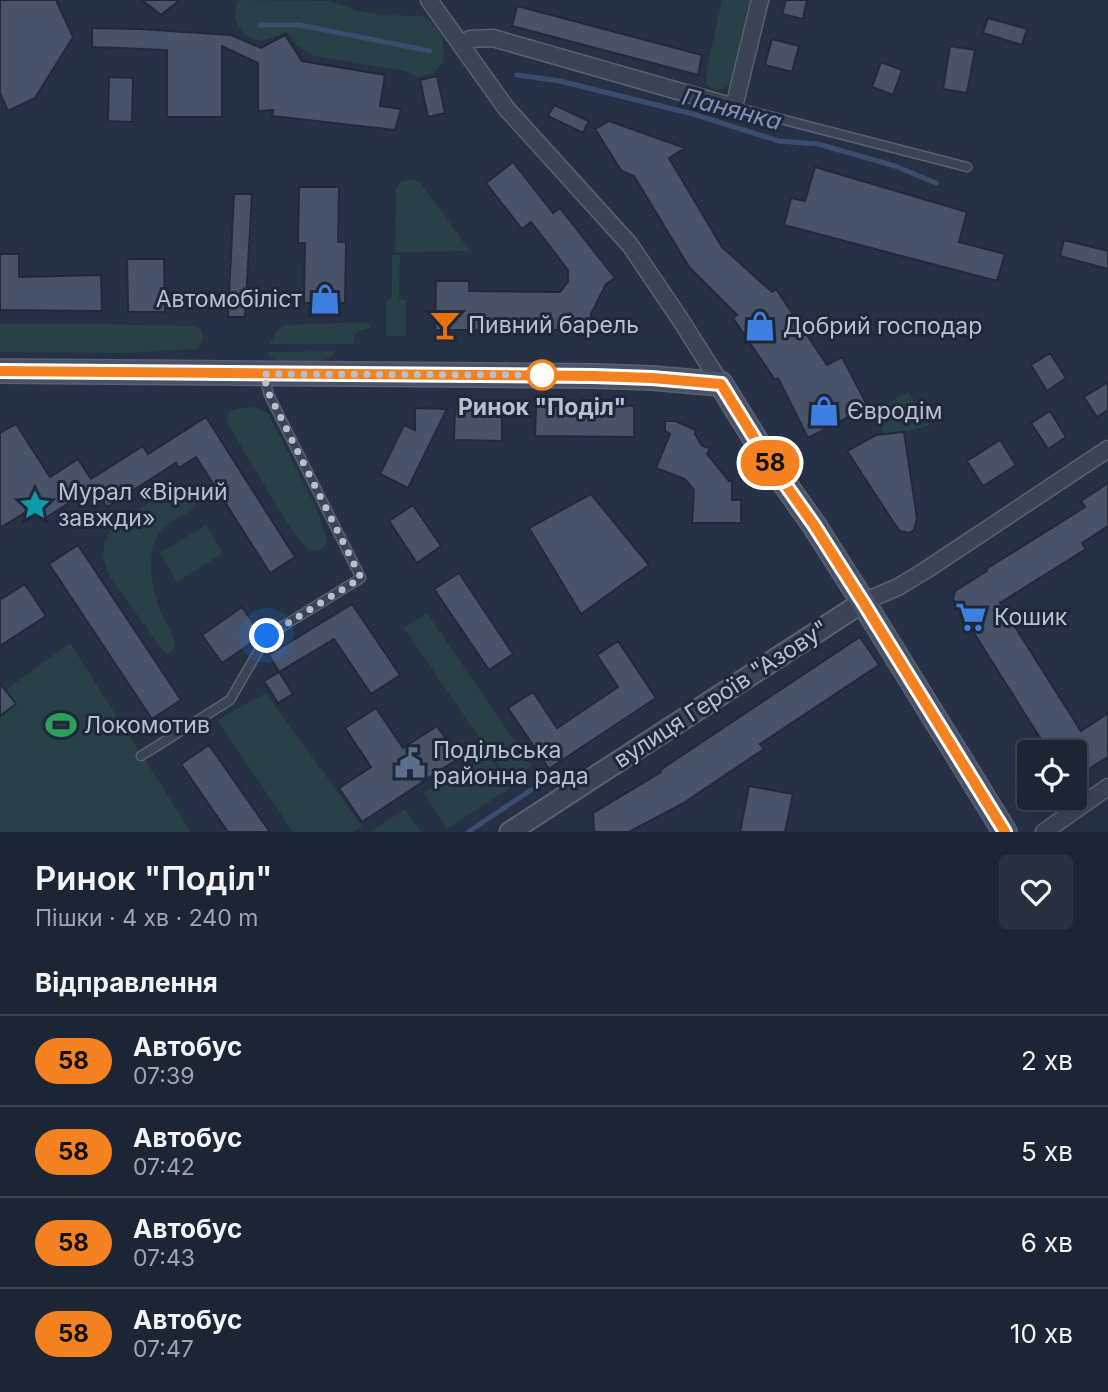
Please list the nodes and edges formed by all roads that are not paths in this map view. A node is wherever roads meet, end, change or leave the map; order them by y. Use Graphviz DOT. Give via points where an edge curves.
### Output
graph roads {
  1 [pos="429,0"];
  2 [pos="760,0"];
  3 [pos="461,45"];
  4 [pos="734,107"];
  5 [pos="967,167"];
  6 [pos="0,371"];
  7 [pos="263,374"];
  8 [pos="721,384"];
  9 [pos="1108,449"];
  10 [pos="863,602"];
  11 [pos="141,756"];
  12 [pos="1108,788"];
  13 [pos="510,832"];
  14 [pos="1005,832"];
  15 [pos="1044,832"];
  1 -- 3 [label="street"];
  2 -- 4 [label="street"];
  3 -- 4 [label="street" via="470,39 493,38"];
  3 -- 8 [label="street" via="506,108 630,245"];
  4 -- 5 [label="lane"];
  6 -- 7 [label="main road"];
  7 -- 8 [label="main road" via="594,376"];
  7 -- 11 [label="lane" via="361,578 267,636 230,700"];
  8 -- 10 [label="main road"];
  9 -- 10 [label="street" via="917,576"];
  10 -- 13 [label="street, вулиця Героїв \"Азову\""];
  10 -- 14 [label="main road"];
  12 -- 15 [label="street"];
}
